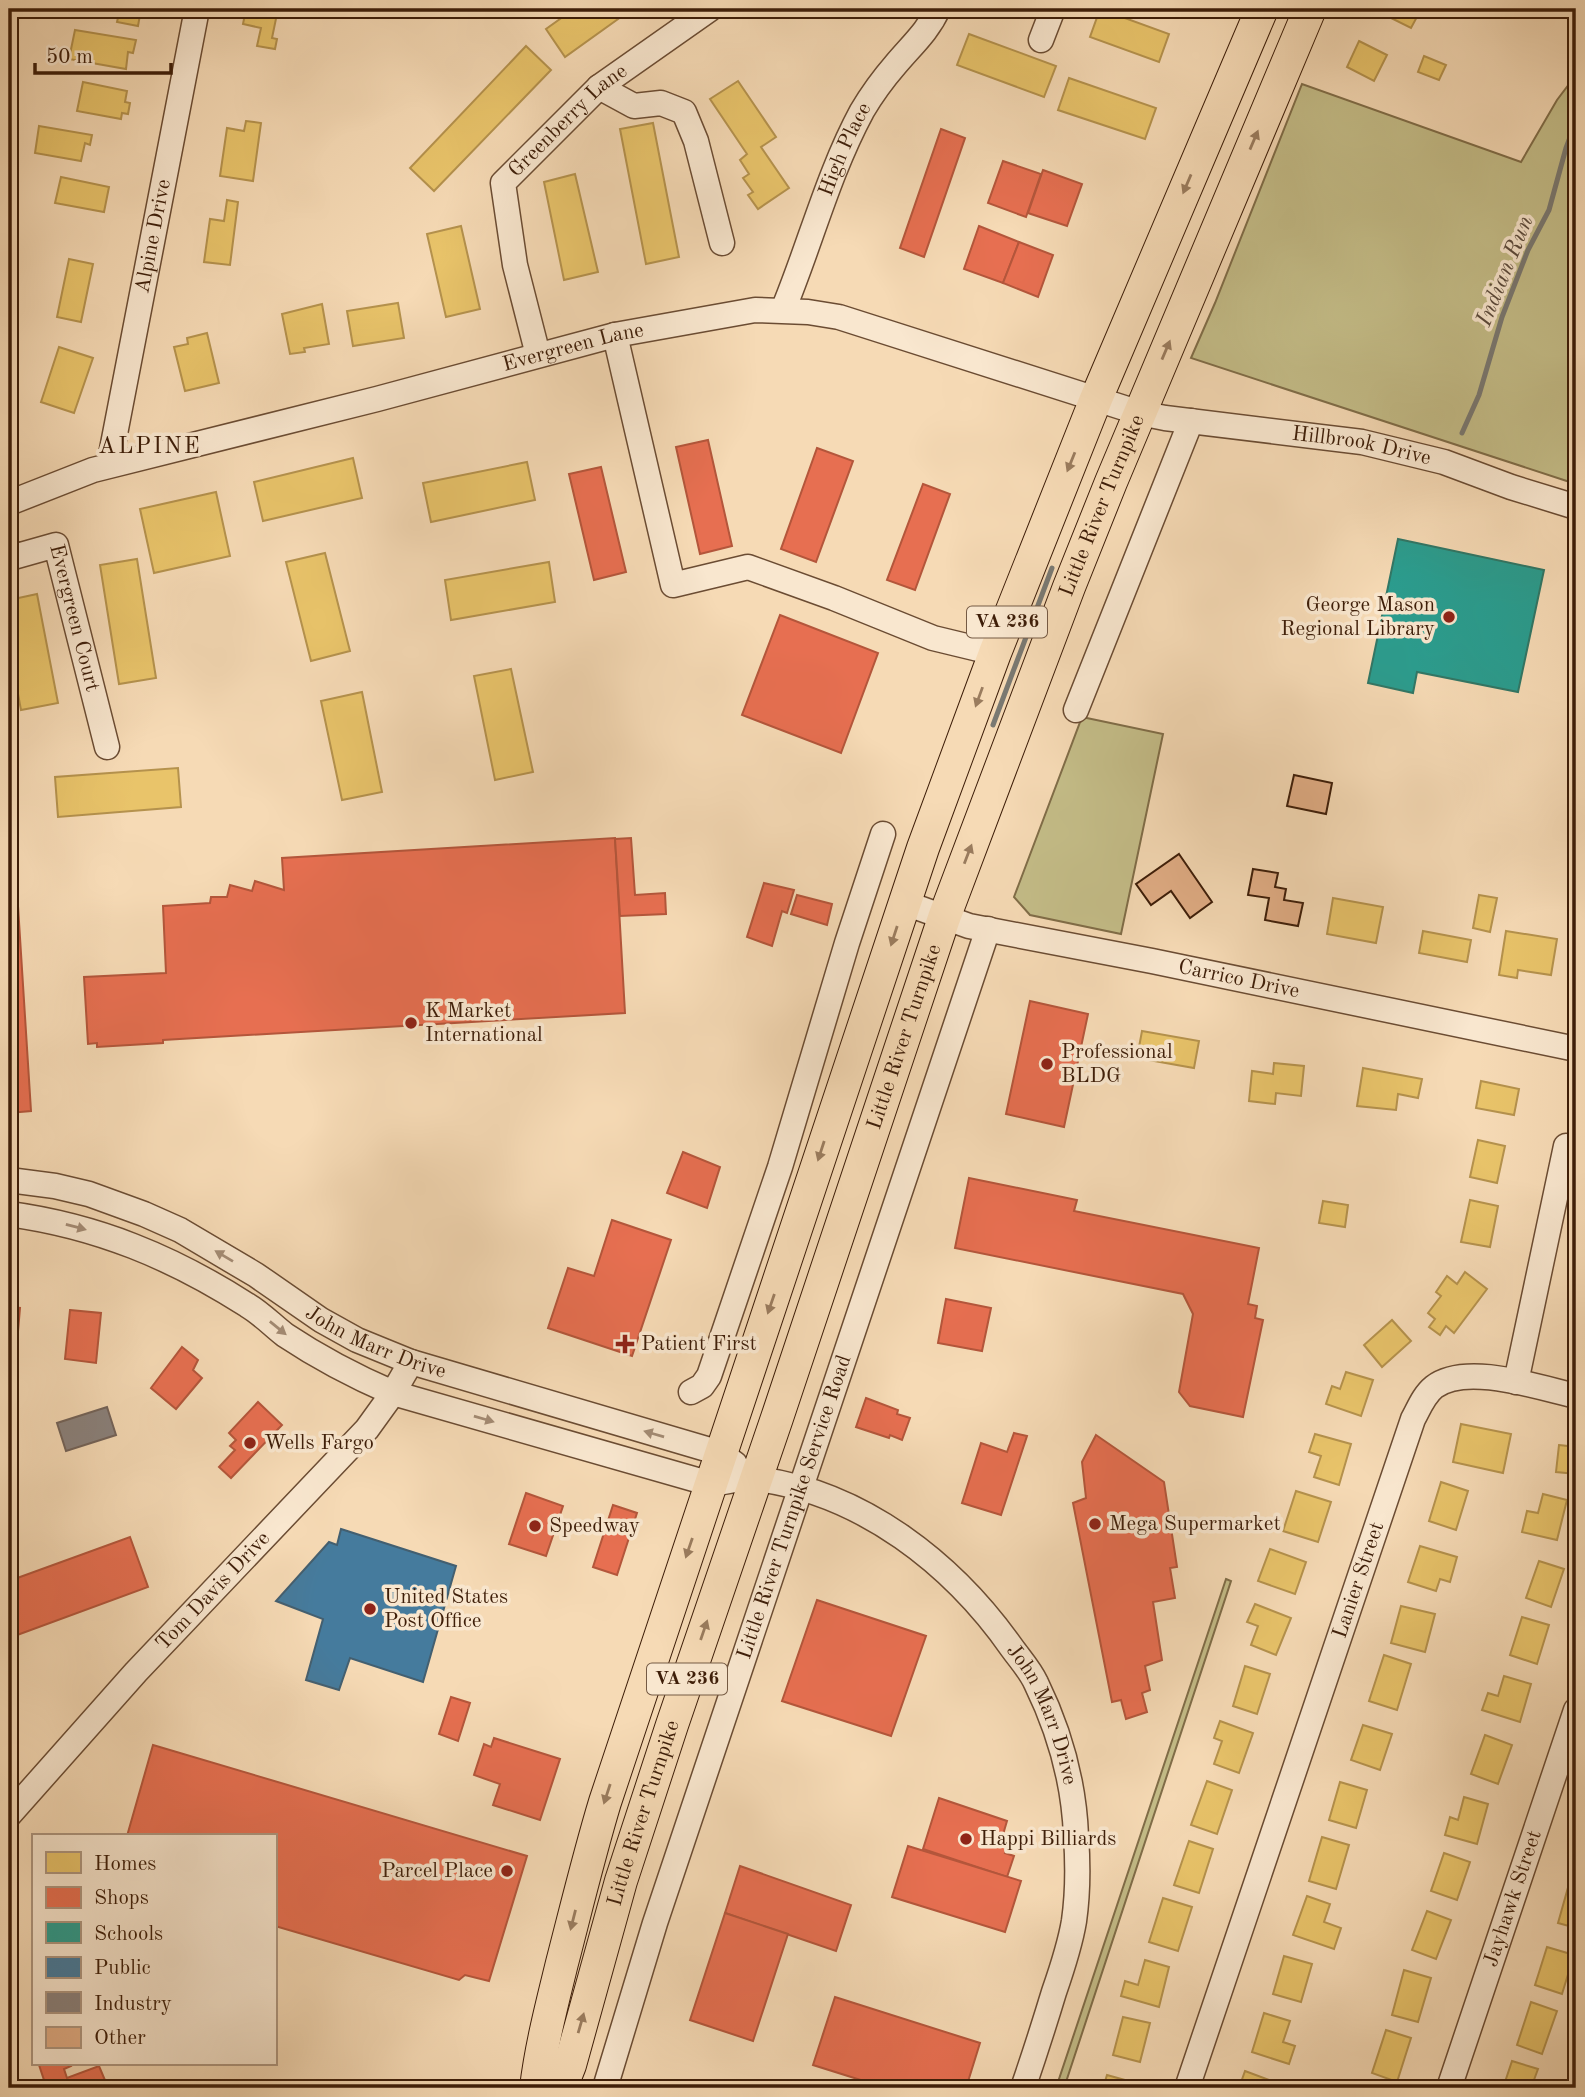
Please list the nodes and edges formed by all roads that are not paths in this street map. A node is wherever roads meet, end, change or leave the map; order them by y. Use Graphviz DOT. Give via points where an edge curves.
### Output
graph roads {
  1 [pos="197,9"];
  2 [pos="710,9"];
  3 [pos="938,9"];
  4 [pos="1053,9"];
  5 [pos="1262,9"];
  6 [pos="1310,9"];
  7 [pos="1041,40"];
  8 [pos="599,87"];
  9 [pos="722,243"];
  10 [pos="783,310"];
  11 [pos="615,335"];
  12 [pos="538,355"];
  13 [pos="1096,399"];
  14 [pos="1140,413"];
  15 [pos="1191,421"];
  16 [pos="109,465"];
  17 [pos="9,503"];
  18 [pos="1576,507"];
  19 [pos="9,550"];
  20 [pos="995,653"];
  21 [pos="1076,710"];
  22 [pos="107,747"];
  23 [pos="883,834"];
  24 [pos="905,903"];
  25 [pos="944,918"];
  26 [pos="988,929"];
  27 [pos="1576,1049"];
  28 [pos="1566,1146"];
  29 [pos="9,1180"];
  30 [pos="9,1214"];
  31 [pos="411,1362"];
  32 [pos="1516,1382"];
  33 [pos="393,1392"];
  34 [pos="691,1392"];
  35 [pos="1576,1396"];
  36 [pos="720,1453"];
  37 [pos="755,1479"];
  38 [pos="711,1484"];
  39 [pos="801,1488"];
  40 [pos="1576,1710"];
  41 [pos="626,1735"];
  42 [pos="9,1815"];
  43 [pos="621,1881"];
  44 [pos="536,2088"];
  45 [pos="561,2088"];
  46 [pos="605,2088"];
  47 [pos="1023,2088"];
  48 [pos="1187,2088"];
  49 [pos="1449,2088"];
  1 -- 16 [label="street, Alpine Drive"];
  2 -- 8 [label="street, Greenberry Lane"];
  3 -- 10 [label="street, High Place" via="860,115"];
  4 -- 7 [label="street"];
  5 -- 13 [label="main road, Little River Turnpike / VA 236, one-way"];
  14 -- 6 [label="main road, Little River Turnpike / VA 236, one-way"];
  8 -- 9 [label="street" via="634,106 661,103 684,112"];
  8 -- 12 [label="street, Greenberry Lane" via="503,183 515,265"];
  10 -- 11 [label="street, Evergreen Lane" via="755,310"];
  10 -- 13 [label="street, Evergreen Lane" via="839,317"];
  11 -- 12 [label="street, Evergreen Lane"];
  11 -- 20 [label="street" via="673,584 748,567 933,638"];
  12 -- 16 [label="street, Evergreen Lane" via="338,410"];
  13 -- 14 [label="street, Evergreen Lane"];
  13 -- 20 [label="main road, Little River Turnpike / VA 236, one-way"];
  14 -- 15 [label="street, Hillbrook Drive"];
  25 -- 14 [label="main road, Little River Turnpike / VA 236, one-way"];
  15 -- 18 [label="street, Hillbrook Drive" via="1362,442 1444,462"];
  15 -- 21 [label="street"];
  16 -- 17 [label="street, Evergreen Lane"];
  19 -- 22 [label="street, Evergreen Court" via="10,558 56,545"];
  20 -- 24 [label="main road, Little River Turnpike / VA 236, one-way"];
  23 -- 34 [label="street" via="780,1167 709,1376 702,1387"];
  24 -- 25 [label="street, Carrico Drive"];
  24 -- 36 [label="main road, Little River Turnpike / VA 236, one-way"];
  25 -- 26 [label="street, Carrico Drive"];
  25 -- 37 [label="main road, Little River Turnpike / VA 236"];
  26 -- 27 [label="street, Carrico Drive"];
  26 -- 39 [label="street, Little River Turnpike Service Road"];
  28 -- 32 [label="street"];
  31 -- 29 [label="street, John Marr Drive, one-way" via="321,1320 180,1230 89,1194"];
  30 -- 33 [label="street, John Marr Drive, one-way" via="76,1227 174,1262 250,1307 305,1348"];
  31 -- 33 [label="street, Tom Davis Drive"];
  36 -- 31 [label="street, John Marr Drive, one-way"];
  32 -- 35 [label="street"];
  32 -- 48 [label="street, Lanier Street" via="1481,1377 1444,1381 1424,1399 1413,1419"];
  33 -- 38 [label="street, John Marr Drive, one-way"];
  33 -- 42 [label="street, Tom Davis Drive" via="367,1429 135,1672"];
  36 -- 37 [label="street, John Marr Drive"];
  36 -- 38 [label="main road, Little River Turnpike / VA 236"];
  37 -- 38 [label="street, John Marr Drive"];
  37 -- 39 [label="street, John Marr Drive"];
  43 -- 37 [label="main road, Little River Turnpike / VA 236, one-way"];
  38 -- 41 [label="main road, Little River Turnpike / VA 236, one-way"];
  39 -- 46 [label="street, Little River Turnpike Service Road" via="659,1910"];
  39 -- 47 [label="street, John Marr Drive" via="852,1508 932,1559 995,1623 1029,1671 1062,1747 1076,1835 1074,1920"];
  40 -- 49 [label="street, Jayhawk Street"];
  41 -- 43 [label="main road" via="636,1749 638,1767"];
  41 -- 44 [label="main road, Little River Turnpike / VA 236, one-way" via="589,1854"];
  45 -- 43 [label="main road, Little River Turnpike / VA 236, one-way"];
}
